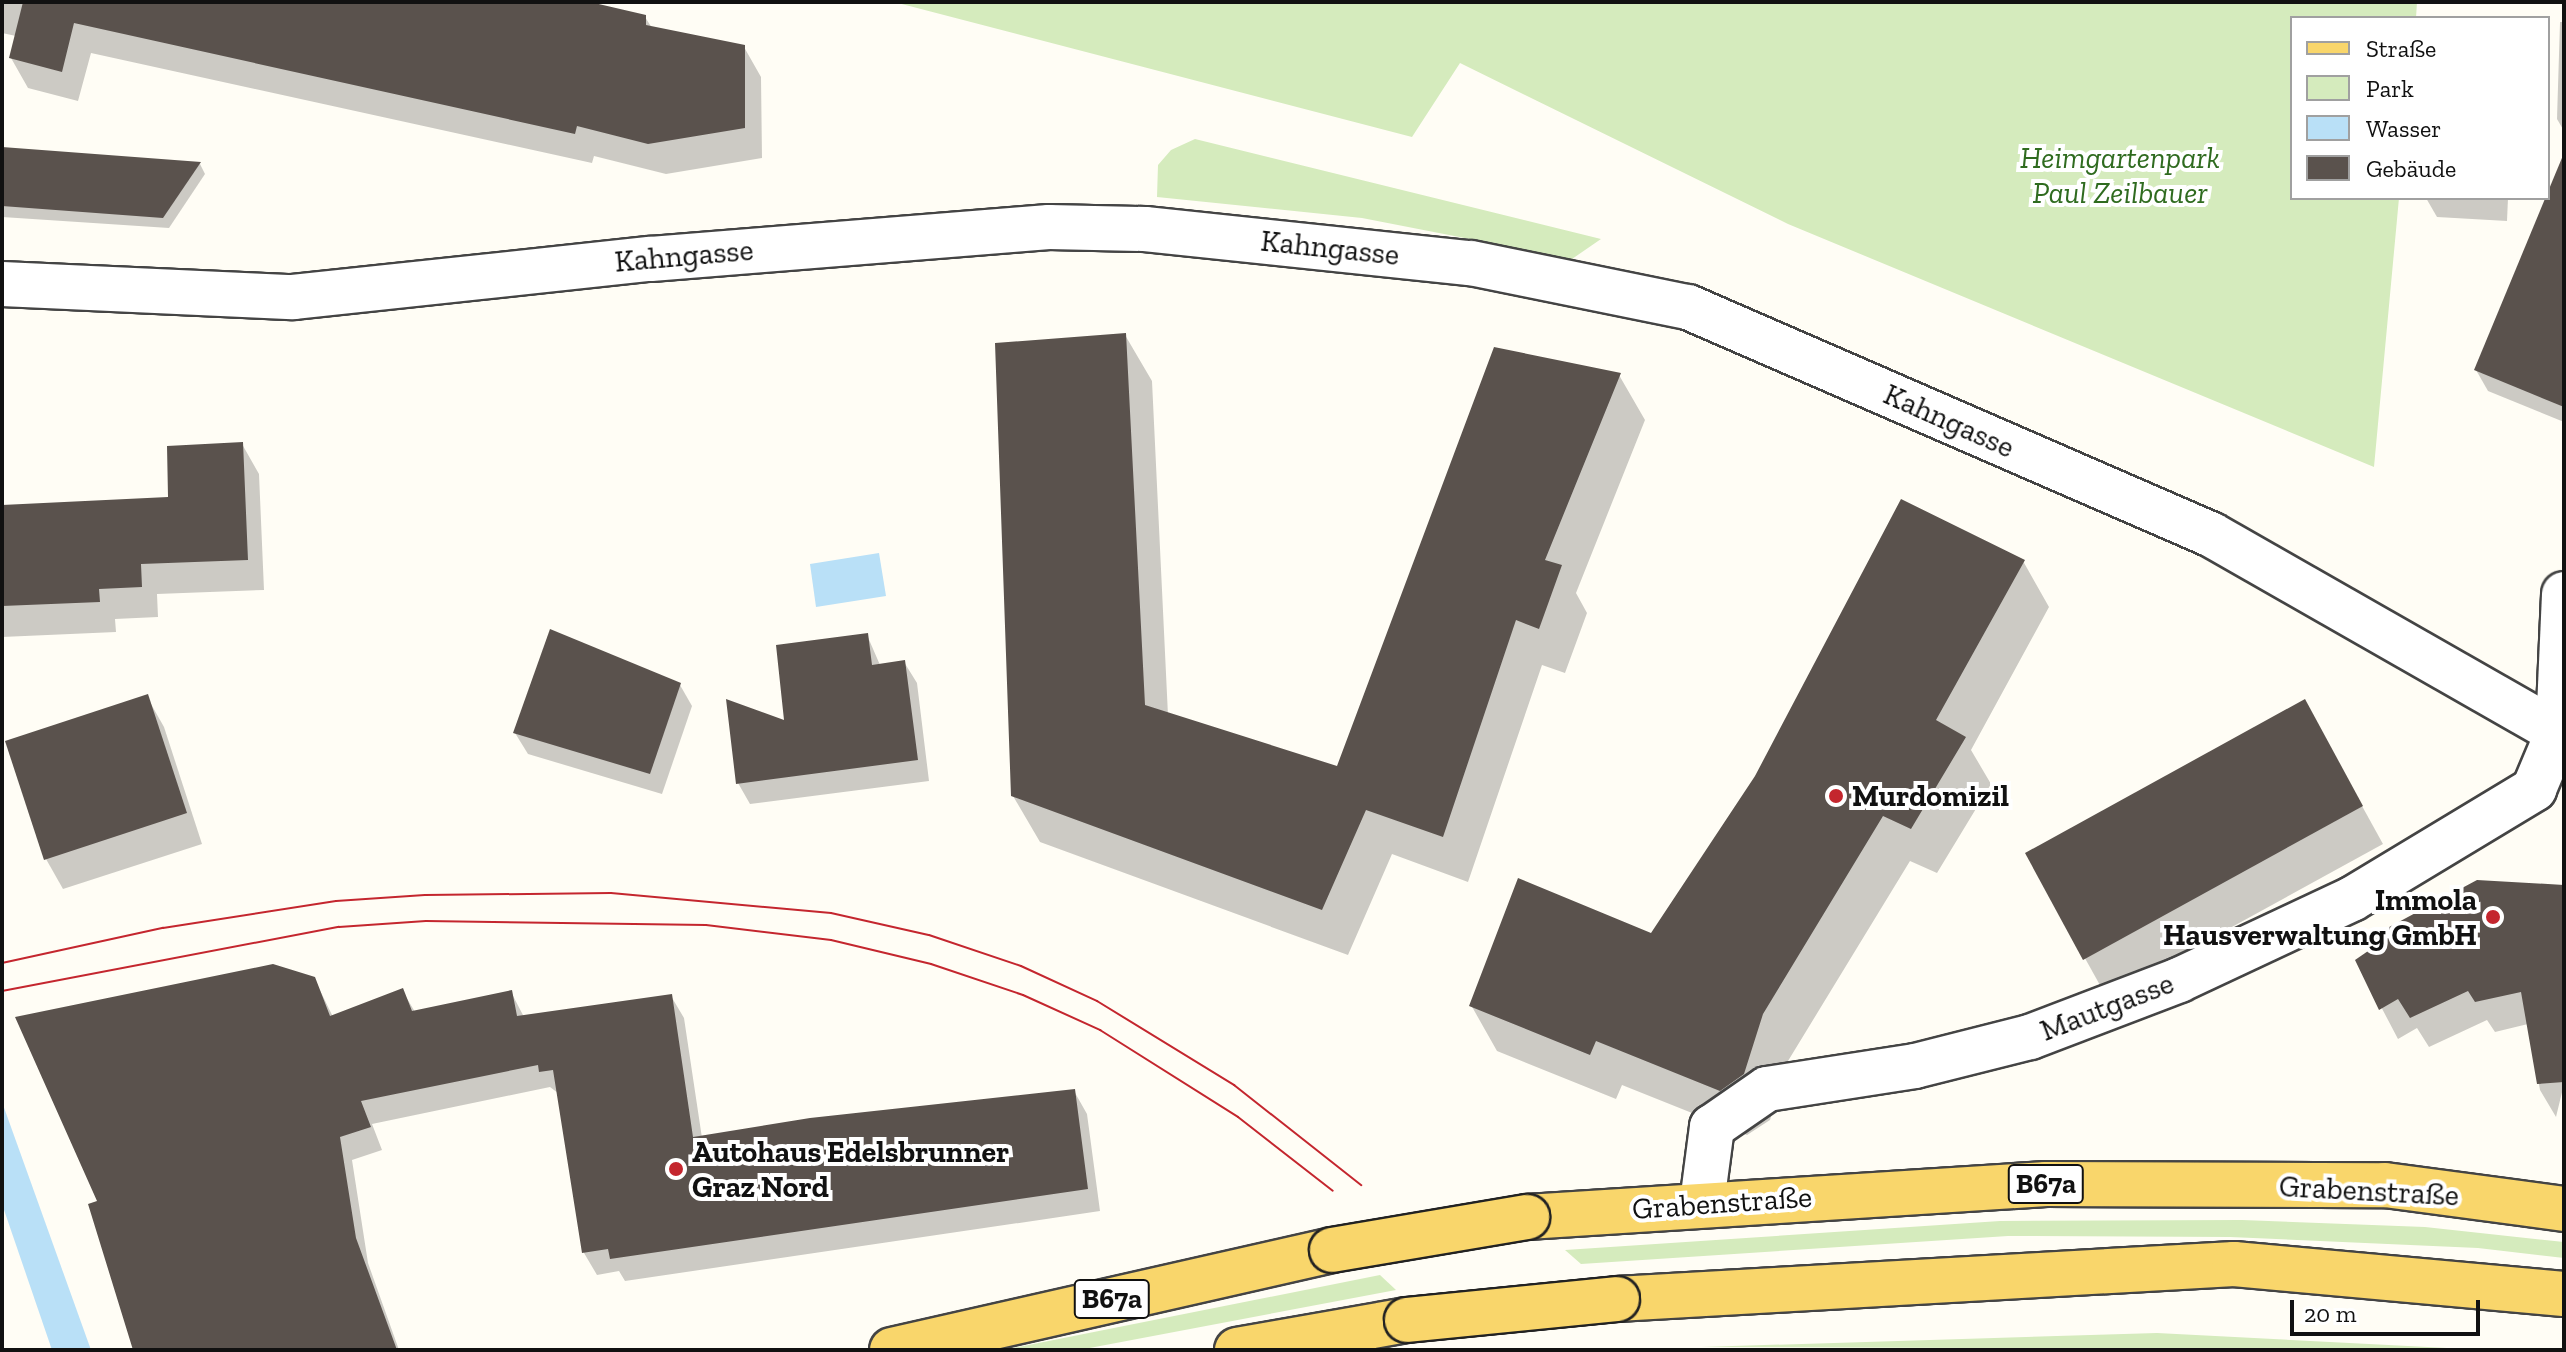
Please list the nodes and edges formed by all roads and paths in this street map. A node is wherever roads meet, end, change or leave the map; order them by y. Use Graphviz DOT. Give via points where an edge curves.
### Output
graph roads {
  1 [pos="2,284"];
  2 [pos="2564,594"];
  3 [pos="2561,734"];
  4 [pos="1702,1203"];
  5 [pos="2564,1209"];
  6 [pos="2564,1294"];
  7 [pos="892,1350"];
  8 [pos="1242,1350"];
  1 -- 3 [label="street, Kahngasse" via="293,297 651,259 1049,227 1145,229 1471,263 1688,307 2212,535"];
  2 -- 3 [label="street"];
  3 -- 4 [label="street, Mautgasse" via="2534,789 2352,899 2179,980 2030,1037 1915,1066 1767,1089 1712,1127"];
  4 -- 5 [label="main road, Grabenstraße / B67a" via="2046,1184 2385,1185"];
  4 -- 7 [label="main road, Grabenstraße / B67a, bridge" via="1527,1217 1332,1250"];
  6 -- 8 [label="main road, bridge" via="2234,1264 1617,1299 1407,1320"];
}
